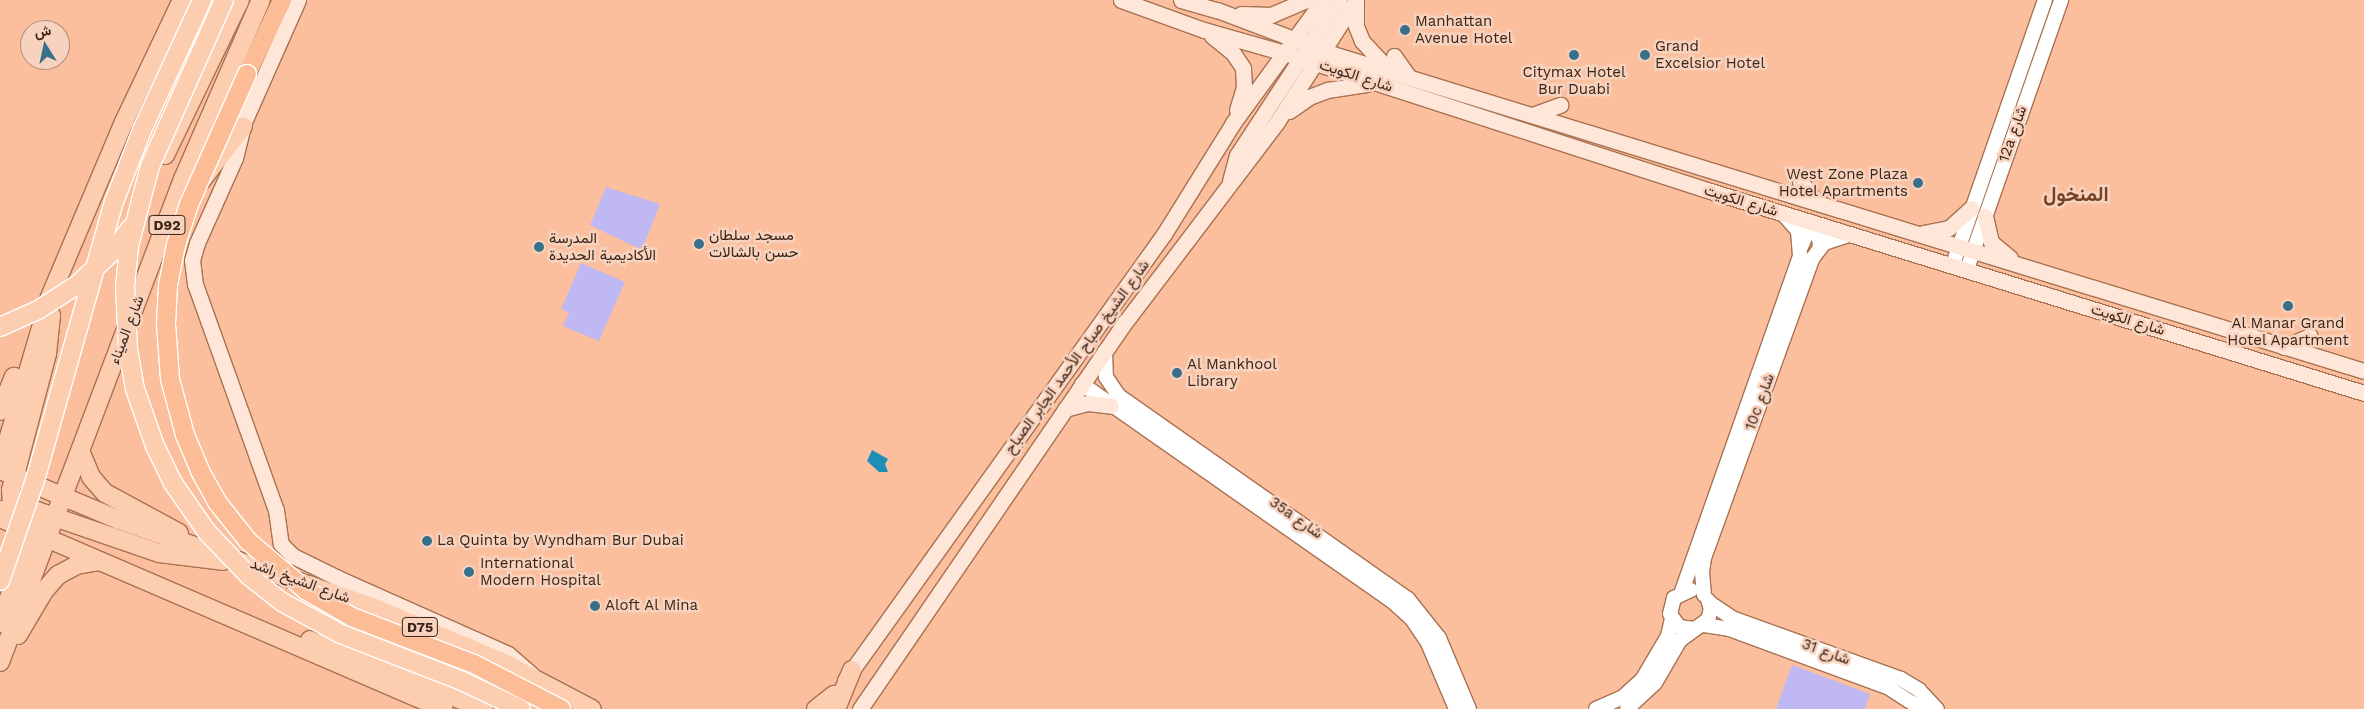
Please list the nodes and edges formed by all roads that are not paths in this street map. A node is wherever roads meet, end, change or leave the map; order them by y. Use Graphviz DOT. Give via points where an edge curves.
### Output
graph roads {
  1 [pos="182,0"];
  2 [pos="202,0"];
  3 [pos="224,0"];
  4 [pos="240,0"];
  5 [pos="261,0"];
  6 [pos="282,0"];
  7 [pos="298,0"];
  8 [pos="1121,0"];
  9 [pos="1181,0"];
  10 [pos="1306,0"];
  11 [pos="1323,0"];
  12 [pos="1338,0"];
  13 [pos="2044,0"];
  14 [pos="2061,0"];
  15 [pos="1356,1"];
  16 [pos="1217,10"];
  17 [pos="1204,30"];
  18 [pos="1294,40"];
  19 [pos="1324,51"];
  20 [pos="1305,52"];
  21 [pos="1285,53"];
  22 [pos="1316,64"];
  23 [pos="1392,64"];
  24 [pos="1379,84"];
  25 [pos="1560,105"];
  26 [pos="1535,114"];
  27 [pos="1277,122"];
  28 [pos="1233,123"];
  29 [pos="243,126"];
  30 [pos="1800,181"];
  31 [pos="1230,185"];
  32 [pos="1707,190"];
  33 [pos="1811,201"];
  34 [pos="173,206"];
  35 [pos="1971,208"];
  36 [pos="1783,214"];
  37 [pos="1985,216"];
  38 [pos="1918,233"];
  39 [pos="1852,234"];
  40 [pos="1801,247"];
  41 [pos="1820,248"];
  42 [pos="1961,257"];
  43 [pos="2021,267"];
  44 [pos="50,297"];
  45 [pos="1100,323"];
  46 [pos="0,327"];
  47 [pos="38,335"];
  48 [pos="2310,336"];
  49 [pos="2284,347"];
  50 [pos="1105,351"];
  51 [pos="2364,372"];
  52 [pos="1082,384"];
  53 [pos="2364,393"];
  54 [pos="1111,406"];
  55 [pos="1065,409"];
  56 [pos="0,411"];
  57 [pos="81,453"];
  58 [pos="999,465"];
  59 [pos="10,474"];
  60 [pos="64,497"];
  61 [pos="36,505"];
  62 [pos="6,509"];
  63 [pos="57,516"];
  64 [pos="41,536"];
  65 [pos="972,545"];
  66 [pos="195,546"];
  67 [pos="241,560"];
  68 [pos="99,561"];
  69 [pos="0,581"];
  70 [pos="1682,591"];
  71 [pos="1707,599"];
  72 [pos="1672,619"];
  73 [pos="239,622"];
  74 [pos="0,623"];
  75 [pos="1700,627"];
  76 [pos="7,645"];
  77 [pos="0,662"];
  78 [pos="852,670"];
  79 [pos="534,678"];
  80 [pos="831,704"];
  81 [pos="444,709"];
  82 [pos="484,709"];
  83 [pos="521,709"];
  84 [pos="560,709"];
  85 [pos="592,709"];
  86 [pos="816,709"];
  87 [pos="860,709"];
  88 [pos="1456,709"];
  89 [pos="1469,709"];
  90 [pos="1596,709"];
  91 [pos="1627,709"];
  92 [pos="1921,709"];
  93 [pos="1937,709"];
  1 -- 44 [label="main road" via="124,122"];
  2 -- 69 [label="main road, bridge" via="149,114 114,202 36,477"];
  3 -- 83 [label="main road, bridge" via="150,166 129,246 125,294 128,349 135,389 154,446 176,488 207,532 249,576 282,602 341,634 462,681"];
  4 -- 46 [label="main road, bridge" via="122,241 90,274 64,294"];
  5 -- 34 [label="main road, شارع الميناء / D92"];
  6 -- 84 [label="highway, bridge" via="189,204 176,245 168,285 166,324 170,379 184,435 218,502 248,541 307,591 352,617 474,664"];
  7 -- 29 [label="main road"];
  8 -- 17 [label="main road, شارع الكويت"];
  9 -- 16 [label="main road, شارع الكويت"];
  10 -- 16 [label="main road" via="1271,15"];
  11 -- 18 [label="main road, شارع الشيخ صباح الأحمد الجابر الصباح"];
  12 -- 20 [label="main road"];
  13 -- 35 [label="street, 12a شارع"];
  14 -- 37 [label="street, 12a شارع"];
  15 -- 19 [label="main road, شارع الشيخ صباح الأحمد الجابر الصباح"];
  15 -- 23 [label="main road" via="1356,26 1362,41 1371,55"];
  16 -- 18 [label="main road, شارع الكويت"];
  17 -- 21 [label="main road, شارع الكويت"];
  17 -- 28 [label="main road" via="1234,52 1243,68 1244,87"];
  18 -- 20 [label="main road, شارع الكويت"];
  18 -- 21 [label="main road, شارع الشيخ صباح الأحمد الجابر الصباح"];
  19 -- 20 [label="main road, شارع الكويت"];
  19 -- 22 [label="main road, شارع الشيخ صباح الأحمد الجابر الصباح"];
  19 -- 23 [label="main road, شارع الكويت"];
  20 -- 21 [label="main road, شارع الكويت"];
  20 -- 22 [label="main road, شارع الكويت"];
  20 -- 31 [label="main road" via="1237,155"];
  21 -- 28 [label="main road, شارع الشيخ صباح الأحمد الجابر الصباح"];
  22 -- 24 [label="main road, شارع الكويت"];
  22 -- 27 [label="main road, شارع الشيخ صباح الأحمد الجابر الصباح"];
  23 -- 26 [label="main road, شارع الكويت" via="1408,76"];
  24 -- 27 [label="main road" via="1349,85 1318,93"];
  24 -- 32 [label="main road, شارع الكويت"];
  25 -- 26 [label="main road"];
  26 -- 33 [label="main road, شارع الكويت"];
  27 -- 31 [label="main road, شارع الشيخ صباح الأحمد الجابر الصباح"];
  28 -- 45 [label="main road, شارع الشيخ صباح الأحمد الجابر الصباح" via="1164,234"];
  29 -- 34 [label="main road" via="207,175"];
  29 -- 79 [label="main road" via="235,158 195,248 192,272 276,510 281,544 289,554 328,574 508,654"];
  30 -- 33 [label="main road"];
  31 -- 50 [label="main road, شارع الشيخ صباح الأحمد الجابر الصباح"];
  32 -- 33 [label="main road" via="1719,182 1787,201"];
  32 -- 36 [label="main road, شارع الكويت"];
  33 -- 38 [label="main road, شارع الكويت"];
  34 -- 57 [label="main road, شارع الميناء / D92"];
  35 -- 38 [label="main road" via="1949,228"];
  35 -- 42 [label="street, 12a شارع"];
  36 -- 39 [label="main road, شارع الكويت"];
  36 -- 40 [label="street" via="1794,224"];
  37 -- 42 [label="street, 12a شارع"];
  37 -- 43 [label="main road" via="1992,242"];
  38 -- 42 [label="main road, شارع الكويت"];
  39 -- 41 [label="street" via="1833,238"];
  39 -- 42 [label="main road, شارع الكويت" via="1898,247 1917,246"];
  40 -- 41 [label="street" via="1806,234 1814,232 1820,237"];
  40 -- 70 [label="street, 10c شارع"];
  41 -- 71 [label="street, 10c شارع" via="1812,259 1704,558 1702,572"];
  42 -- 43 [label="main road, شارع الكويت"];
  42 -- 53 [label="main road, شارع الكويت"];
  43 -- 49 [label="main road, شارع الكويت"];
  44 -- 47 [label="main road"];
  44 -- 59 [label="main road" via="47,354"];
  45 -- 52 [label="main road" via="1100,337 1076,373"];
  45 -- 58 [label="main road, شارع الشيخ صباح الأحمد الجابر الصباح"];
  47 -- 56 [label="main road" via="21,361"];
  47 -- 59 [label="main road"];
  48 -- 49 [label="main road"];
  49 -- 51 [label="main road, شارع الكويت"];
  50 -- 52 [label="main road, شارع الشيخ صباح الأحمد الجابر الصباح"];
  50 -- 89 [label="street, 35a شارع" via="1106,378 1119,396 1309,527 1412,603 1439,638"];
  52 -- 54 [label="street, 35a شارع"];
  52 -- 55 [label="main road, شارع الشيخ صباح الأحمد الجابر الصباح"];
  54 -- 55 [label="main road" via="1088,403"];
  54 -- 88 [label="street, 35a شارع" via="1391,600 1412,620 1428,643"];
  55 -- 65 [label="main road, شارع الشيخ صباح الأحمد الجابر الصباح"];
  57 -- 60 [label="main road, شارع الميناء / D92"];
  57 -- 66 [label="main road" via="92,477 105,493 168,526"];
  58 -- 65 [label="main road" via="1003,483 976,524"];
  58 -- 78 [label="main road, شارع الشيخ صباح الأحمد الجابر الصباح"];
  59 -- 60 [label="main road, شارع الشيخ راشد / D75"];
  59 -- 61 [label="main road"];
  59 -- 62 [label="main road"];
  60 -- 61 [label="main road"];
  60 -- 63 [label="main road, شارع الميناء / D92"];
  60 -- 66 [label="main road, شارع الشيخ راشد / D75"];
  61 -- 62 [label="main road"];
  61 -- 63 [label="main road"];
  61 -- 64 [label="main road"];
  62 -- 64 [label="main road"];
  63 -- 64 [label="main road, شارع الميناء / D92"];
  63 -- 67 [label="main road" via="107,537 172,556"];
  64 -- 68 [label="main road"];
  64 -- 74 [label="main road"];
  64 -- 76 [label="main road, شارع الميناء / D92"];
  65 -- 87 [label="main road, شارع الشيخ صباح الأحمد الجابر الصباح"];
  66 -- 67 [label="main road, شارع الشيخ راشد / D75"];
  67 -- 79 [label="main road, شارع الشيخ راشد / D75" via="377,609"];
  68 -- 73 [label="main road"];
  68 -- 76 [label="main road" via="70,567 53,580 30,620"];
  70 -- 71 [label="street" via="1694,590"];
  70 -- 72 [label="street" via="1671,603"];
  71 -- 75 [label="street" via="1710,614"];
  71 -- 93 [label="street, شارع 31" via="1732,618 1901,679 1919,690"];
  72 -- 75 [label="street" via="1680,627"];
  72 -- 90 [label="street" via="1668,636 1642,680 1623,697"];
  73 -- 81 [label="main road"];
  73 -- 82 [label="main road" via="314,641"];
  75 -- 91 [label="street" via="1676,645 1651,689"];
  75 -- 92 [label="street, شارع 31" via="1729,629 1889,688"];
  76 -- 77 [label="main road, شارع الميناء / D92"];
  78 -- 80 [label="main road"];
  79 -- 85 [label="main road, شارع الشيخ راشد / D75"];
  80 -- 86 [label="main road"];
}
